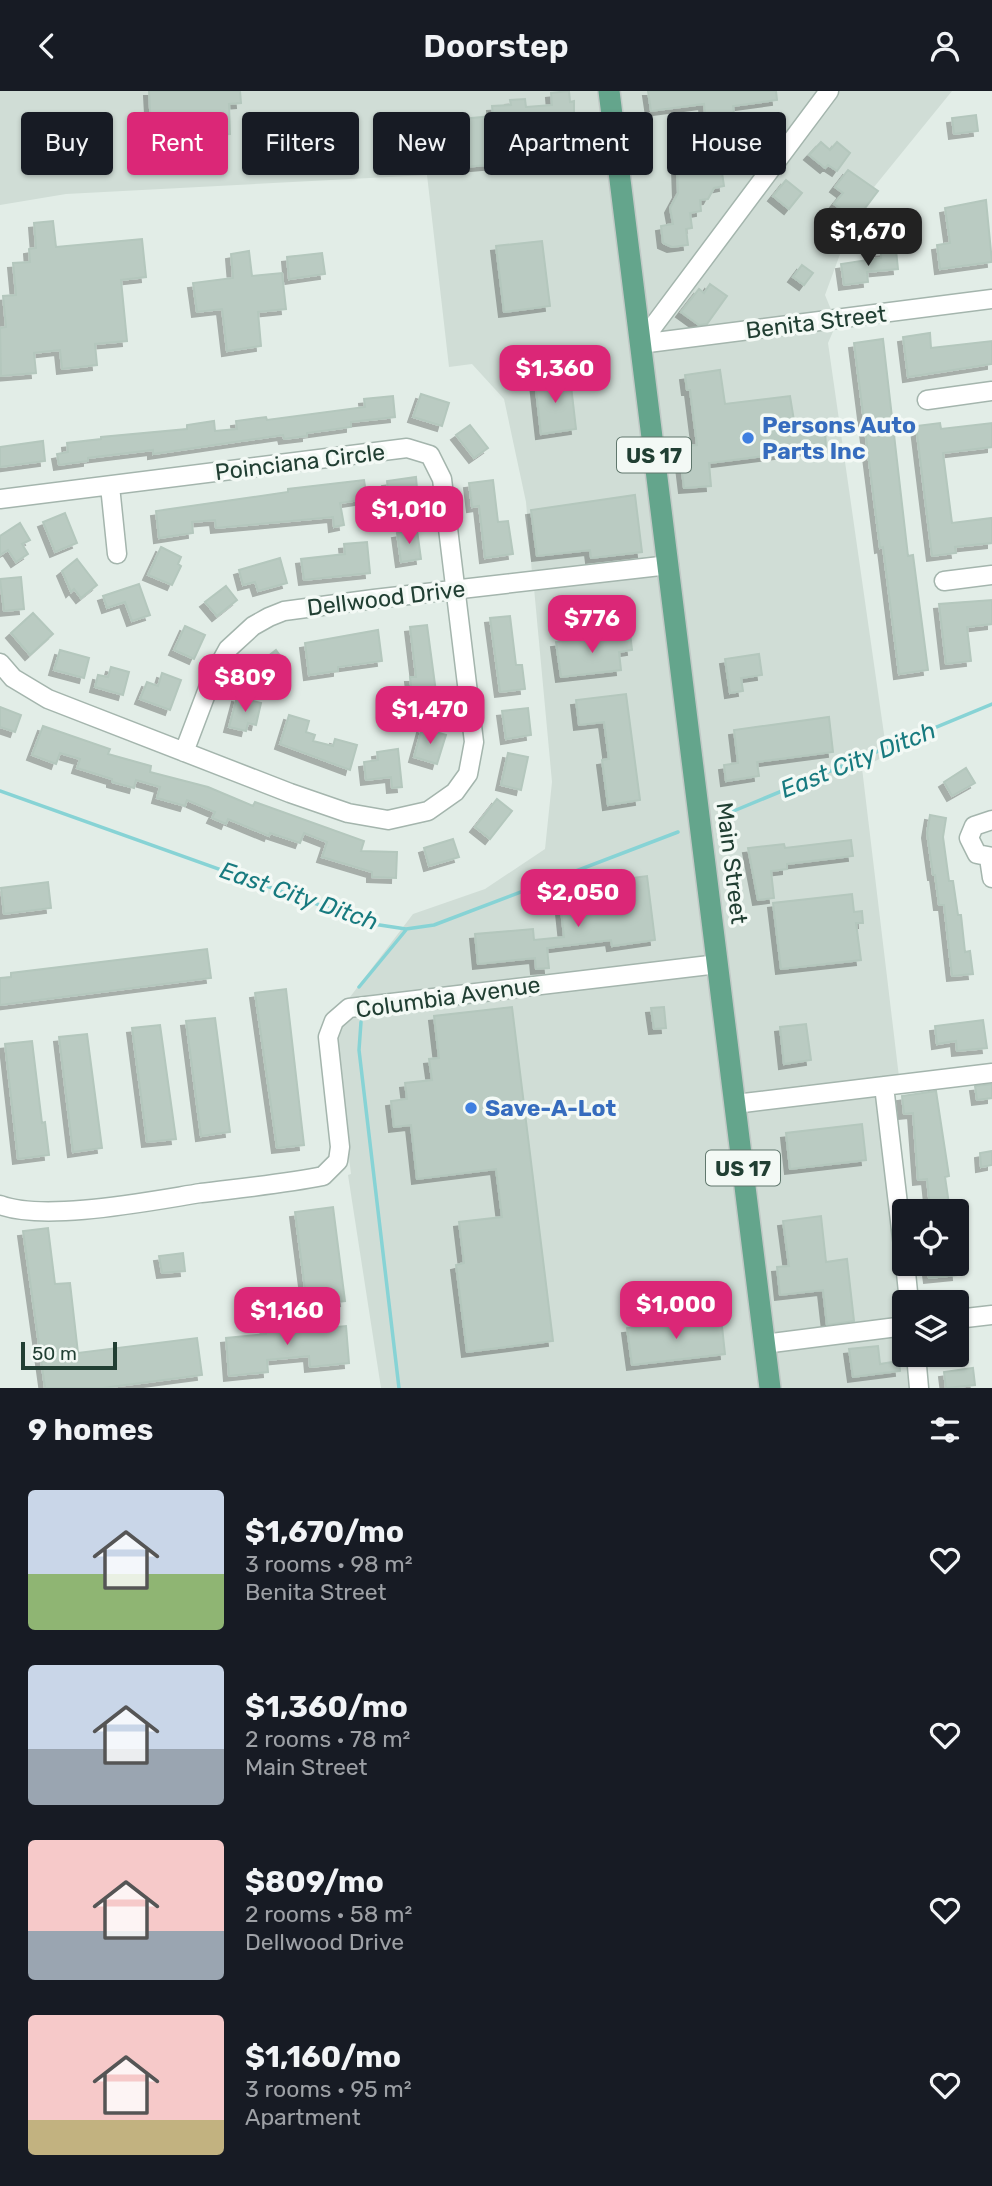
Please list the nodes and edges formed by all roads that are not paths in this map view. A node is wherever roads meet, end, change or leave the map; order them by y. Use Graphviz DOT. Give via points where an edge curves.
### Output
graph roads {
  1 [pos="609,91"];
  2 [pos="829,91"];
  3 [pos="992,299"];
  4 [pos="640,344"];
  5 [pos="992,391"];
  6 [pos="927,400"];
  7 [pos="110,485"];
  8 [pos="0,499"];
  9 [pos="117,554"];
  10 [pos="669,565"];
  11 [pos="992,575"];
  12 [pos="944,581"];
  13 [pos="455,589"];
  14 [pos="0,663"];
  15 [pos="184,752"];
  16 [pos="992,820"];
  17 [pos="991,858"];
  18 [pos="992,878"];
  19 [pos="718,964"];
  20 [pos="992,1073"];
  21 [pos="884,1086"];
  22 [pos="735,1104"];
  23 [pos="897,1199"];
  24 [pos="0,1205"];
  25 [pos="992,1315"];
  26 [pos="969,1318"];
  27 [pos="892,1328"];
  28 [pos="765,1343"];
  29 [pos="917,1367"];
  30 [pos="770,1388"];
  31 [pos="919,1388"];
  1 -- 4 [label="main road, US 17"];
  2 -- 4 [label="street"];
  3 -- 4 [label="street, Benita Street"];
  4 -- 10 [label="main road, Main Street / US 17"];
  5 -- 6 [label="street"];
  7 -- 8 [label="street, Poinciana Circle"];
  7 -- 9 [label="street"];
  7 -- 13 [label="street, Poinciana Circle" via="407,448 430,455 442,479"];
  10 -- 13 [label="street, Dellwood Drive"];
  10 -- 19 [label="main road, Main Street / US 17"];
  11 -- 12 [label="street"];
  13 -- 15 [label="street, Dellwood Drive" via="284,611 253,626 228,649 212,678"];
  13 -- 15 [label="street, Poinciana Circle" via="474,742 468,774 444,801 407,817 368,818"];
  14 -- 15 [label="street, Poinciana Circle" via="12,678 48,699"];
  16 -- 17 [label="street" via="974,826 969,838 973,850"];
  17 -- 18 [label="street"];
  19 -- 22 [label="main road, Main Street / US 17"];
  19 -- 24 [label="street, Columbia Avenue" via="349,1008 334,1021 328,1037 340,1147 338,1160 323,1175 43,1212"];
  20 -- 21 [label="street"];
  21 -- 22 [label="street"];
  21 -- 23 [label="street"];
  22 -- 28 [label="main road, Main Street / US 17"];
  25 -- 26 [label="street"];
  27 -- 28 [label="street"];
  28 -- 30 [label="main road, Main Street / US 17"];
  29 -- 31 [label="street"];
}
